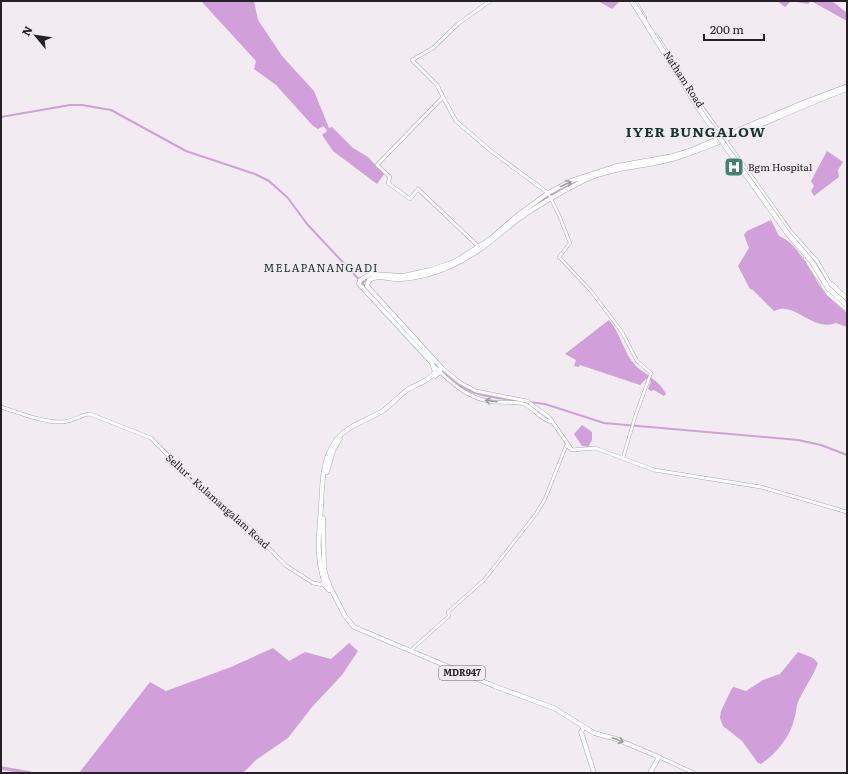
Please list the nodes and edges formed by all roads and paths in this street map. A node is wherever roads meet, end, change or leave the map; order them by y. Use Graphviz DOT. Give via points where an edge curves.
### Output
graph roads {
  1 [pos="490,1"];
  2 [pos="633,1"];
  3 [pos="847,88"];
  4 [pos="443,97"];
  5 [pos="722,139"];
  6 [pos="549,196"];
  7 [pos="479,247"];
  8 [pos="804,253"];
  9 [pos="831,284"];
  10 [pos="847,300"];
  11 [pos="847,307"];
  12 [pos="434,366"];
  13 [pos="441,370"];
  14 [pos="434,375"];
  15 [pos="446,379"];
  16 [pos="516,398"];
  17 [pos="515,403"];
  18 [pos="1,407"];
  19 [pos="552,422"];
  20 [pos="572,450"];
  21 [pos="623,458"];
  22 [pos="847,512"];
  23 [pos="326,583"];
  24 [pos="345,616"];
  25 [pos="411,650"];
  26 [pos="582,726"];
  27 [pos="659,757"];
  28 [pos="594,773"];
  29 [pos="650,773"];
  30 [pos="694,773"];
  1 -- 4 [label="main road" via="462,21 433,48 412,60 437,85"];
  2 -- 5 [label="main road, Natham Road" via="692,100"];
  2 -- 10 [label="highway, bridge" via="703,111 794,238 812,258 829,286"];
  2 -- 11 [label="highway, bridge" via="701,112 788,234 812,262 828,288"];
  3 -- 5 [label="main road"];
  4 -- 6 [label="main road" via="456,121"];
  4 -- 7 [label="main road" via="377,165 390,177 388,182 410,199 418,189"];
  5 -- 6 [label="main road" via="670,160 606,172"];
  6 -- 5 [label="main road, one-way" via="589,174 673,156"];
  5 -- 8 [label="main road, Natham Road"];
  5 -- 9 [label="main road, Natham Road" via="791,232 816,258"];
  6 -- 7 [label="main road"];
  6 -- 13 [label="main road" via="487,246 450,267 410,278 379,277 367,283 366,286"];
  6 -- 21 [label="street" via="570,243 559,257 591,291 622,332 637,361 651,373 633,421"];
  7 -- 12 [label="main road" via="454,262 430,270 397,276 373,274 360,281"];
  8 -- 11 [label="main road, Natham Road" via="831,294"];
  8 -- 11 [label="highway" via="824,288 836,301"];
  9 -- 10 [label="highway"];
  12 -- 13 [label="main road"];
  12 -- 14 [label="main road"];
  13 -- 14 [label="main road"];
  13 -- 15 [label="main road"];
  13 -- 16 [label="main road" via="476,391"];
  14 -- 15 [label="main road"];
  14 -- 23 [label="main road" via="407,392 386,410 346,432 333,451 327,472 323,513 322,542"];
  17 -- 15 [label="main road, one-way" via="482,400 457,388"];
  16 -- 17 [label="main road"];
  16 -- 19 [label="main road" via="529,402"];
  17 -- 19 [label="main road" via="524,404 546,421"];
  18 -- 23 [label="main road, Sellur - Kulamangalam Road" via="44,420 61,422 90,414 149,436 192,480 252,530 280,561 306,578"];
  19 -- 20 [label="main road"];
  20 -- 21 [label="main road" via="596,448"];
  20 -- 25 [label="street" via="566,446 545,498 505,555 484,580 448,612 449,616"];
  21 -- 22 [label="main road" via="654,470 761,487"];
  23 -- 24 [label="main road, MDR947"];
  23 -- 24 [label="main road"];
  24 -- 25 [label="main road, MDR947" via="354,627"];
  25 -- 26 [label="main road, MDR947" via="494,686 554,708"];
  26 -- 27 [label="main road, MDR947, one-way" via="594,733"];
  26 -- 28 [label="main road" via="581,732"];
  27 -- 29 [label="main road"];
  27 -- 30 [label="main road, MDR947"];
}
